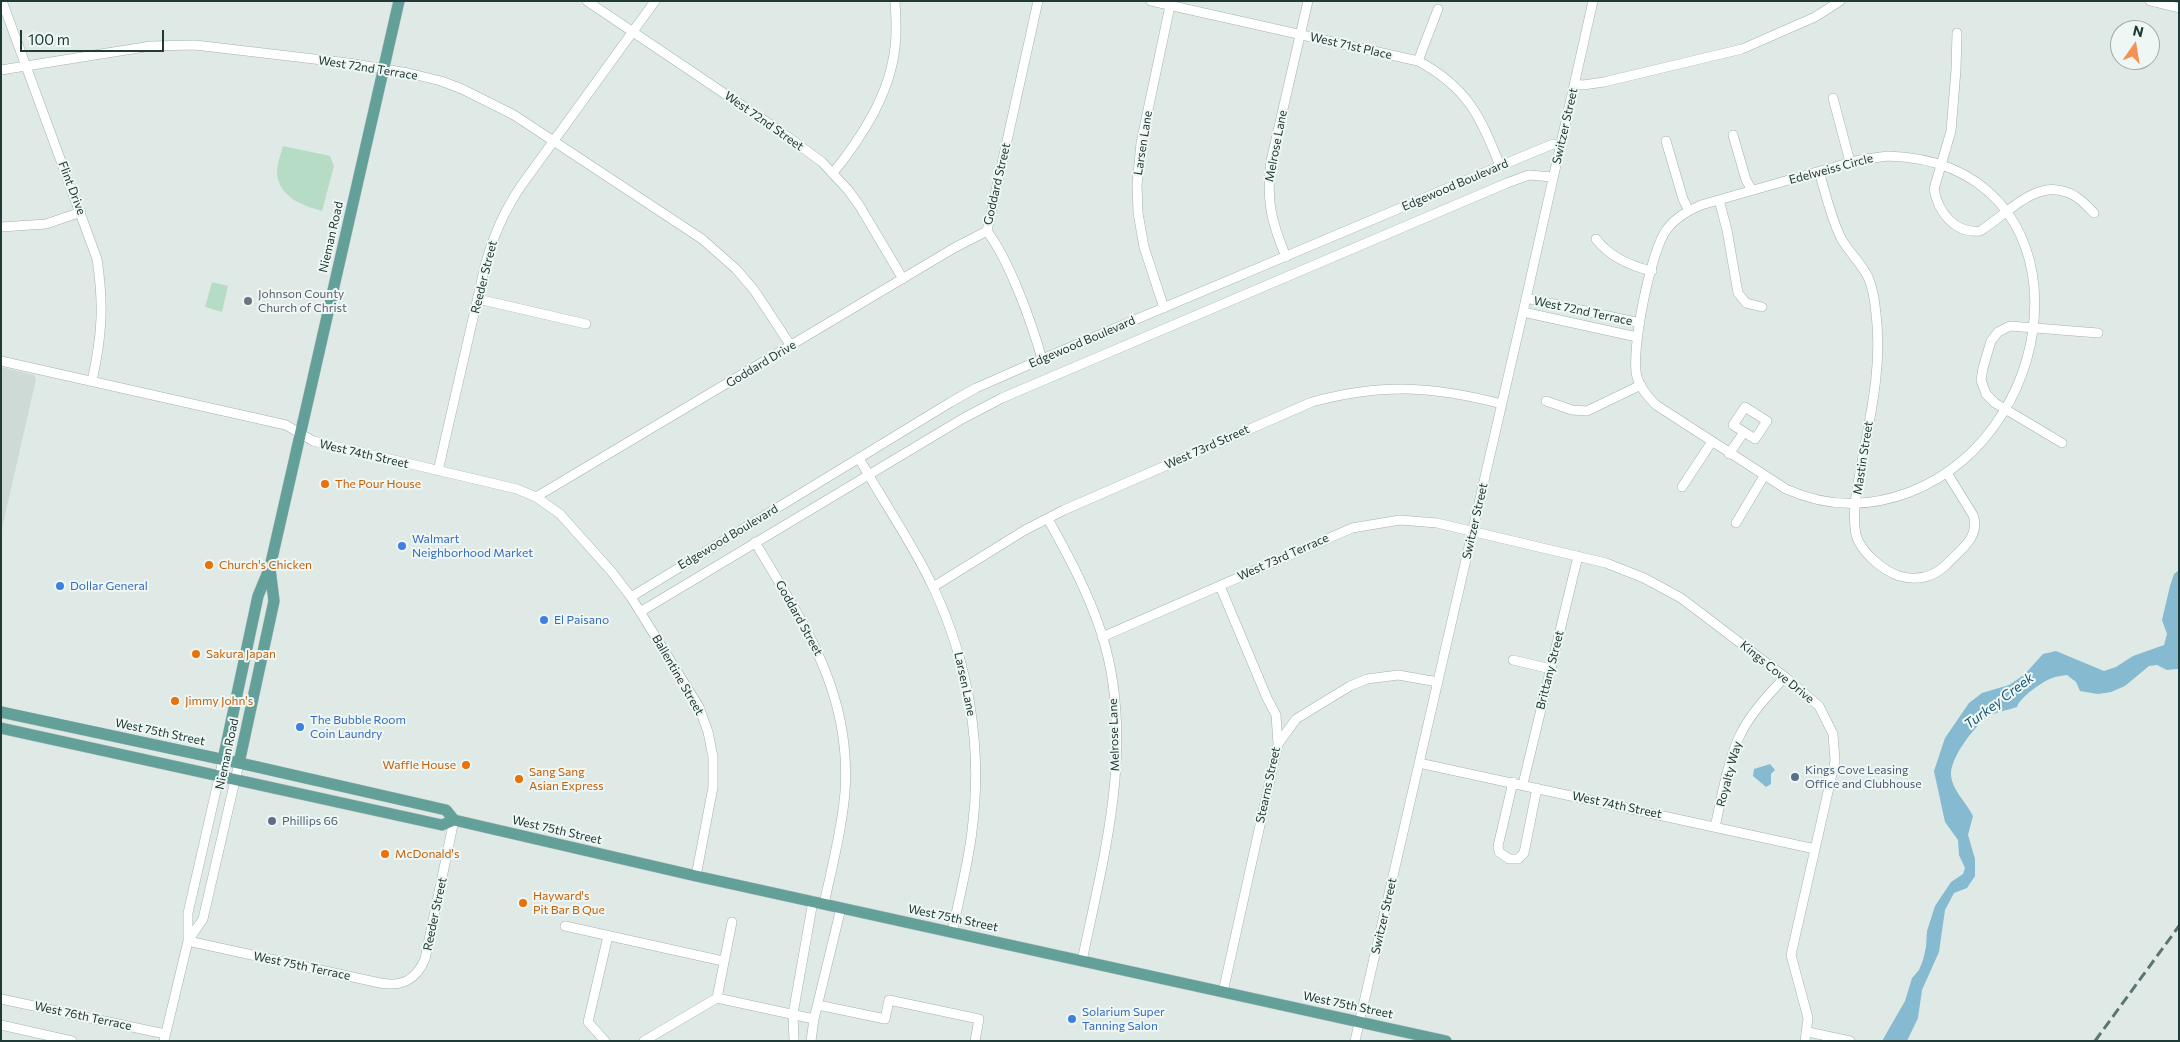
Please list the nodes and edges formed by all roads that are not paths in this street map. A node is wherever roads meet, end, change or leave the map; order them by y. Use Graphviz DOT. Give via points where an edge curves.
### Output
graph roads {
  1 [pos="2,1"];
  2 [pos="399,1"];
  3 [pos="587,1"];
  4 [pos="655,1"];
  5 [pos="895,1"];
  6 [pos="1038,1"];
  7 [pos="1151,1"];
  8 [pos="1308,1"];
  9 [pos="1593,1"];
  10 [pos="1840,1"];
  11 [pos="2150,1"];
  12 [pos="1170,3"];
  13 [pos="2179,8"];
  14 [pos="1438,9"];
  15 [pos="632,32"];
  16 [pos="1957,33"];
  17 [pos="1299,34"];
  18 [pos="1418,61"];
  19 [pos="26,67"];
  20 [pos="384,69"];
  21 [pos="1,70"];
  22 [pos="1574,84"];
  23 [pos="1833,98"];
  24 [pos="1733,135"];
  25 [pos="554,141"];
  26 [pos="1666,142"];
  27 [pos="1560,145"];
  28 [pos="1850,162"];
  29 [pos="1941,164"];
  30 [pos="1500,166"];
  31 [pos="1819,172"];
  32 [pos="833,173"];
  33 [pos="1554,177"];
  34 [pos="1752,190"];
  35 [pos="1719,200"];
  36 [pos="1689,210"];
  37 [pos="81,212"];
  38 [pos="2094,212"];
  39 [pos="2006,213"];
  40 [pos="1,227"];
  41 [pos="987,231"];
  42 [pos="1596,239"];
  43 [pos="1286,257"];
  44 [pos="1652,271"];
  45 [pos="903,279"];
  46 [pos="1526,298"];
  47 [pos="478,300"];
  48 [pos="1762,307"];
  49 [pos="1164,308"];
  50 [pos="1524,312"];
  51 [pos="1640,323"];
  52 [pos="586,324"];
  53 [pos="2032,328"];
  54 [pos="2098,333"];
  55 [pos="1637,337"];
  56 [pos="791,346"];
  57 [pos="1042,358"];
  58 [pos="1,361"];
  59 [pos="92,381"];
  60 [pos="1640,385"];
  61 [pos="1546,401"];
  62 [pos="1502,404"];
  63 [pos="2006,410"];
  64 [pos="1744,432"];
  65 [pos="300,435"];
  66 [pos="1712,443"];
  67 [pos="2062,443"];
  68 [pos="1729,454"];
  69 [pos="860,458"];
  70 [pos="438,471"];
  71 [pos="1947,473"];
  72 [pos="868,474"];
  73 [pos="1764,476"];
  74 [pos="1682,487"];
  75 [pos="536,497"];
  76 [pos="1856,504"];
  77 [pos="1048,519"];
  78 [pos="1736,523"];
  79 [pos="1473,532"];
  80 [pos="755,542"];
  81 [pos="1578,556"];
  82 [pos="270,567"];
  83 [pos="1220,586"];
  84 [pos="933,587"];
  85 [pos="631,597"];
  86 [pos="640,612"];
  87 [pos="1102,637"];
  88 [pos="1513,660"];
  89 [pos="1551,669"];
  90 [pos="1784,677"];
  91 [pos="1438,682"];
  92 [pos="1,712"];
  93 [pos="1,728"];
  94 [pos="1278,744"];
  95 [pos="223,760"];
  96 [pos="239,763"];
  97 [pos="1420,763"];
  98 [pos="219,776"];
  99 [pos="235,780"];
  100 [pos="1513,782"];
  101 [pos="1523,784"];
  102 [pos="1537,788"];
  103 [pos="454,820"];
  104 [pos="1715,827"];
  105 [pos="1815,849"];
  106 [pos="696,876"];
  107 [pos="819,903"];
  108 [pos="841,908"];
  109 [pos="732,922"];
  110 [pos="565,926"];
  111 [pos="952,932"];
  112 [pos="608,936"];
  113 [pos="188,941"];
  114 [pos="724,961"];
  115 [pos="1082,961"];
  116 [pos="415,976"];
  117 [pos="1223,992"];
  118 [pos="1,998"];
  119 [pos="716,998"];
  120 [pos="818,1004"];
  121 [pos="793,1014"];
  122 [pos="814,1019"];
  123 [pos="1359,1022"];
  124 [pos="1,1025"];
  125 [pos="1806,1036"];
  126 [pos="165,1038"];
  127 [pos="72,1041"];
  128 [pos="605,1041"];
  129 [pos="644,1041"];
  130 [pos="794,1041"];
  131 [pos="811,1041"];
  132 [pos="975,1041"];
  133 [pos="1355,1041"];
  134 [pos="1446,1041"];
  135 [pos="1850,1041"];
  1 -- 19 [label="street, Flint Drive"];
  2 -- 20 [label="main road, Nieman Road"];
  3 -- 15 [label="street, West 72nd Street"];
  4 -- 15 [label="street"];
  5 -- 32 [label="street" via="896,47 886,87 870,120"];
  6 -- 41 [label="street, Goddard Street"];
  7 -- 12 [label="street, West 71st Place"];
  8 -- 17 [label="street, Melrose Lane"];
  9 -- 22 [label="street, Switzer Street"];
  10 -- 22 [label="street" via="1815,17 1742,48 1604,82"];
  11 -- 13 [label="street"];
  12 -- 17 [label="street, West 71st Place"];
  12 -- 49 [label="street, Larsen Lane" via="1141,143 1137,185 1144,247"];
  14 -- 18 [label="street"];
  15 -- 25 [label="street, Reeder Street"];
  15 -- 32 [label="street, West 72nd Street" via="777,129"];
  16 -- 29 [label="street" via="1951,131"];
  17 -- 18 [label="street, West 71st Place"];
  17 -- 43 [label="street, Melrose Lane" via="1268,181 1272,221"];
  18 -- 30 [label="street, West 71st Place" via="1453,84 1470,102 1484,124"];
  19 -- 20 [label="street, West 72nd Terrace" via="151,46 195,46"];
  19 -- 21 [label="street, West 72nd Terrace"];
  19 -- 37 [label="street, Flint Drive"];
  20 -- 25 [label="street, West 72nd Terrace" via="408,72 462,89"];
  20 -- 65 [label="main road, Nieman Road"];
  22 -- 27 [label="street, Switzer Street"];
  23 -- 28 [label="street"];
  24 -- 34 [label="street"];
  25 -- 47 [label="street, Reeder Street" via="503,216 491,244"];
  25 -- 56 [label="street, West 72nd Terrace" via="720,253 754,290"];
  26 -- 36 [label="street"];
  27 -- 30 [label="street, Edgewood Boulevard" via="1553,144"];
  27 -- 33 [label="street, Switzer Street"];
  28 -- 29 [label="street, Edelweiss Circle" via="1908,156"];
  28 -- 31 [label="street, Edelweiss Circle"];
  29 -- 39 [label="street, Edelweiss Circle" via="1986,190"];
  29 -- 39 [label="street" via="1934,189 1936,198 1949,220 1959,229 1980,231"];
  30 -- 43 [label="street, Edgewood Boulevard"];
  31 -- 34 [label="street, Edelweiss Circle"];
  31 -- 76 [label="street, Mastin Street" via="1843,241 1868,277 1876,312 1878,377"];
  32 -- 45 [label="street, West 72nd Street" via="859,205"];
  33 -- 46 [label="street, Switzer Street"];
  33 -- 72 [label="street, Edgewood Boulevard" via="1529,175 1507,183 1028,386 962,418"];
  34 -- 35 [label="street, Edelweiss Circle"];
  35 -- 36 [label="street, Edelweiss Circle"];
  35 -- 48 [label="street" via="1738,293 1746,303"];
  36 -- 44 [label="street, Edelweiss Circle" via="1662,236"];
  37 -- 40 [label="street" via="46,224"];
  37 -- 59 [label="street, Flint Drive" via="98,259 102,289 101,334"];
  38 -- 39 [label="street" via="2065,191 2047,190 2033,194"];
  39 -- 53 [label="street, Edelweiss Circle" via="2017,228 2032,269"];
  41 -- 45 [label="street, Goddard Drive"];
  41 -- 57 [label="street, Goddard Street" via="1008,268"];
  42 -- 44 [label="street" via="1626,264"];
  43 -- 49 [label="street, Edgewood Boulevard"];
  44 -- 51 [label="street, Edelweiss Circle"];
  45 -- 56 [label="street, Goddard Drive"];
  46 -- 50 [label="street, Switzer Street"];
  46 -- 51 [label="street, West 72nd Terrace"];
  47 -- 52 [label="street"];
  47 -- 70 [label="street, Reeder Street"];
  49 -- 57 [label="street, Edgewood Boulevard"];
  50 -- 55 [label="street, West 72nd Terrace"];
  50 -- 62 [label="street, Switzer Street"];
  51 -- 55 [label="street, Edelweiss Circle"];
  53 -- 54 [label="street"];
  53 -- 63 [label="street, Edelweiss Circle" via="2028,360"];
  53 -- 63 [label="street" via="2010,326 1998,332 1991,341 1981,380 1986,394"];
  55 -- 60 [label="street, Edelweiss Circle" via="1634,362"];
  56 -- 75 [label="street, Goddard Drive"];
  57 -- 69 [label="street, Edgewood Boulevard" via="976,388"];
  58 -- 59 [label="street, West 74th Street"];
  59 -- 65 [label="street, West 74th Street" via="286,425"];
  60 -- 61 [label="street" via="1586,410 1572,410"];
  60 -- 66 [label="street, Edelweiss Circle" via="1656,405"];
  62 -- 77 [label="street, West 73rd Street" via="1412,388 1342,394 1280,414"];
  62 -- 79 [label="street, Switzer Street"];
  63 -- 67 [label="street"];
  63 -- 71 [label="street, Edelweiss Circle" via="1978,446"];
  64 -- 68 [label="street"];
  65 -- 70 [label="street, West 74th Street" via="313,442"];
  65 -- 82 [label="main road, Nieman Road"];
  66 -- 68 [label="street, Edelweiss Circle"];
  66 -- 74 [label="street"];
  68 -- 73 [label="street, Edelweiss Circle"];
  69 -- 72 [label="street, Larsen Lane"];
  69 -- 85 [label="street, Edgewood Boulevard"];
  70 -- 75 [label="street, West 74th Street" via="517,488"];
  71 -- 76 [label="street, Edelweiss Circle" via="1892,499"];
  71 -- 76 [label="street, Mastin Street" via="1974,515 1976,530 1939,572 1929,577 1907,578 1895,574 1863,549 1857,536"];
  72 -- 80 [label="street, Edgewood Boulevard"];
  72 -- 84 [label="street, Larsen Lane"];
  73 -- 76 [label="street, Edelweiss Circle" via="1802,497 1829,504"];
  73 -- 78 [label="street"];
  75 -- 85 [label="street, West 74th Street" via="560,514"];
  77 -- 84 [label="street, West 73rd Street"];
  77 -- 87 [label="street, Melrose Lane" via="1075,567"];
  79 -- 81 [label="street, Kings Cove Drive"];
  79 -- 83 [label="street, West 73rd Terrace" via="1412,520 1368,524 1322,540"];
  79 -- 91 [label="street, Switzer Street"];
  80 -- 86 [label="street, Edgewood Boulevard"];
  80 -- 107 [label="street, Goddard Street" via="815,644 840,718 845,791 841,824"];
  81 -- 89 [label="street, Brittany Street"];
  81 -- 90 [label="street, Kings Cove Drive" via="1644,578 1682,598"];
  82 -- 95 [label="main road, Nieman Road" via="258,596"];
  82 -- 96 [label="main road, Nieman Road" via="274,601"];
  83 -- 87 [label="street, West 73rd Terrace"];
  83 -- 94 [label="street, Stearns Street" via="1276,715"];
  84 -- 111 [label="street, Larsen Lane" via="958,652 969,693 975,736 973,823"];
  85 -- 86 [label="street, Ballentine Street"];
  86 -- 106 [label="street, Ballentine Street" via="699,706 708,732 713,756 713,787"];
  87 -- 115 [label="street, Melrose Lane" via="1116,716 1115,788"];
  88 -- 89 [label="street"];
  89 -- 101 [label="street, Brittany Street"];
  90 -- 104 [label="street, Royalty Way" via="1764,700 1732,753"];
  90 -- 105 [label="street, Kings Cove Drive" via="1819,706 1833,734 1835,761"];
  91 -- 94 [label="street" via="1398,675 1367,679 1296,718"];
  91 -- 97 [label="street, Switzer Street"];
  92 -- 95 [label="main road, West 75th Street"];
  93 -- 98 [label="main road, West 75th Street"];
  94 -- 117 [label="street, Stearns Street"];
  95 -- 96 [label="main road, West 75th Street"];
  95 -- 98 [label="street, Nieman Road"];
  96 -- 99 [label="street, Nieman Road"];
  96 -- 103 [label="main road, West 75th Street" via="446,810"];
  97 -- 100 [label="street, West 74th Street"];
  97 -- 123 [label="street, Switzer Street"];
  98 -- 99 [label="main road, West 75th Street"];
  98 -- 113 [label="street, Nieman Road" via="188,913"];
  99 -- 103 [label="main road, West 75th Street" via="442,825"];
  99 -- 113 [label="street, Nieman Road" via="203,919"];
  100 -- 101 [label="street, West 74th Street"];
  100 -- 102 [label="street" via="1498,846 1499,852 1509,859 1518,859 1524,853"];
  101 -- 102 [label="street, West 74th Street"];
  102 -- 104 [label="street, West 74th Street"];
  103 -- 106 [label="main road, West 75th Street"];
  103 -- 116 [label="street, Reeder Street" via="429,946 421,970"];
  104 -- 105 [label="street, West 74th Street"];
  105 -- 125 [label="street, Kings Cove Drive" via="1791,955 1808,1018"];
  106 -- 107 [label="main road, West 75th Street"];
  107 -- 108 [label="main road, West 75th Street"];
  107 -- 121 [label="street, Goddard Street"];
  108 -- 111 [label="main road, West 75th Street"];
  108 -- 120 [label="street"];
  109 -- 114 [label="street"];
  110 -- 112 [label="street"];
  111 -- 115 [label="main road, West 75th Street"];
  112 -- 114 [label="street"];
  112 -- 128 [label="street" via="588,1022"];
  113 -- 116 [label="street, West 75th Terrace" via="392,985"];
  113 -- 126 [label="street, Nieman Road"];
  114 -- 119 [label="street"];
  115 -- 117 [label="main road, West 75th Street"];
  117 -- 123 [label="main road, West 75th Street"];
  118 -- 126 [label="street, West 76th Terrace"];
  119 -- 121 [label="street"];
  119 -- 129 [label="street"];
  120 -- 122 [label="street"];
  120 -- 132 [label="street" via="885,1019 889,1000 980,1019"];
  121 -- 122 [label="street"];
  121 -- 130 [label="street, Goddard Street"];
  122 -- 131 [label="street"];
  123 -- 133 [label="street, Switzer Street"];
  123 -- 134 [label="main road, West 75th Street"];
  124 -- 127 [label="street"];
  125 -- 135 [label="street"];
}
